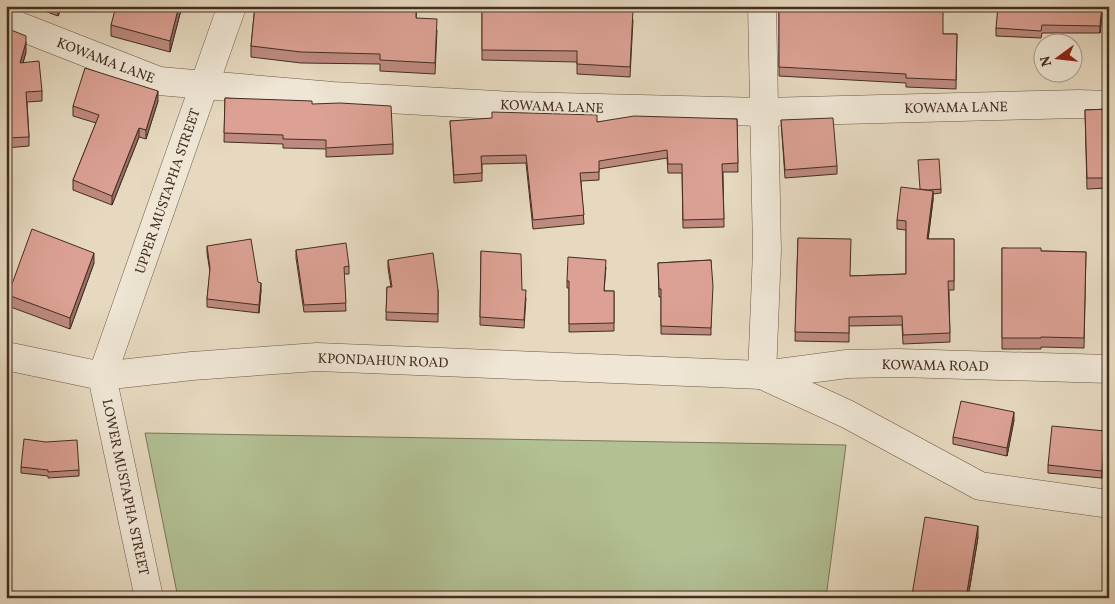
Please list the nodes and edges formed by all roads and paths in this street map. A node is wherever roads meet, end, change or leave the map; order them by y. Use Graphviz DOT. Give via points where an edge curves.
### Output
graph roads {
  1 [pos="232,6"];
  2 [pos="762,6"];
  3 [pos="6,21"];
  4 [pos="204,86"];
  5 [pos="1109,105"];
  6 [pos="764,112"];
  7 [pos="6,356"];
  8 [pos="1109,369"];
  9 [pos="762,375"];
  10 [pos="102,376"];
  11 [pos="1109,504"];
  12 [pos="149,598"];
  1 -- 4 [label="street, UPPER MUSTAPHA STREET"];
  2 -- 6 [label="street"];
  3 -- 4 [label="street, KOWAMA LANE" via="159,81"];
  4 -- 6 [label="street, KOWAMA LANE" via="516,106"];
  4 -- 10 [label="street, UPPER MUSTAPHA STREET"];
  5 -- 6 [label="street, KOWAMA LANE"];
  6 -- 9 [label="street" via="767,251"];
  7 -- 10 [label="street, KPONDAHUN ROAD"];
  8 -- 9 [label="street, KOWAMA ROAD" via="889,363 847,364"];
  9 -- 10 [label="street, KPONDAHUN ROAD" via="317,357"];
  9 -- 11 [label="street" via="847,414 980,486"];
  10 -- 12 [label="street, LOWER MUSTAPHA STREET"];
}
